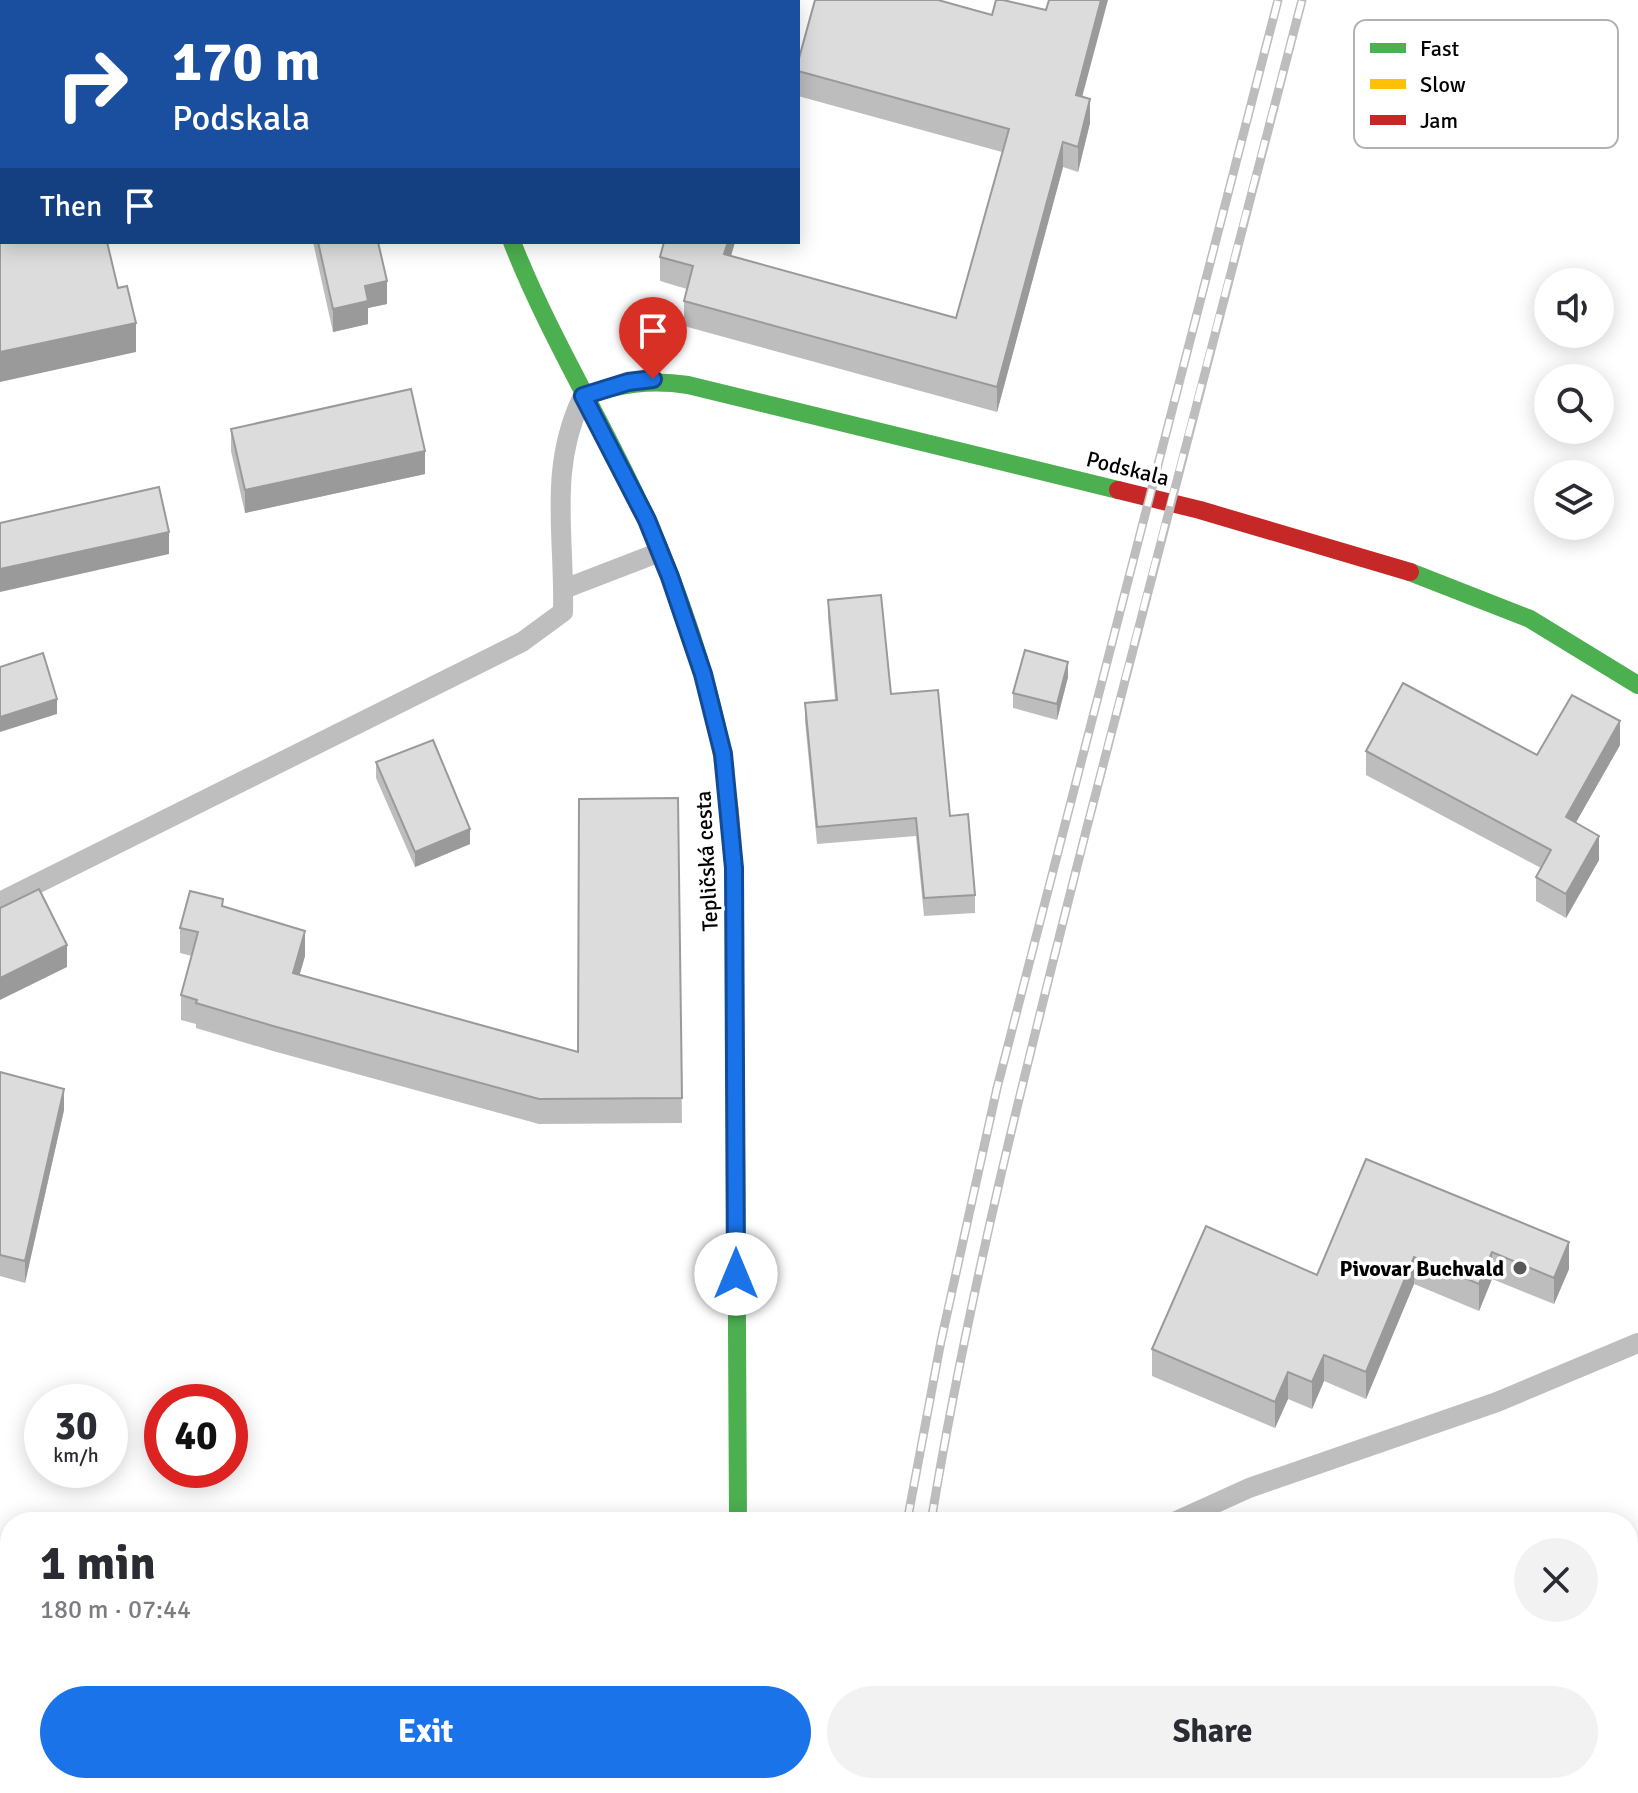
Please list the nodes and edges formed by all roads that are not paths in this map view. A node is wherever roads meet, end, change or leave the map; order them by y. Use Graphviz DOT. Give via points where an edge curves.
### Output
graph roads {
  1 [pos="513,244"];
  2 [pos="583,396"];
  3 [pos="660,552"];
  4 [pos="564,589"];
  5 [pos="1638,685"];
  6 [pos="0,902"];
  7 [pos="1638,1343"];
  8 [pos="738,1512"];
  9 [pos="1196,1512"];
  1 -- 2 [label="street, Tepličská cesta"];
  2 -- 3 [label="street, Tepličská cesta"];
  2 -- 4 [label="lane" via="571,422 559,481"];
  2 -- 5 [label="street, Podskala" via="653,379 676,383 1200,510 1394,565 1530,619"];
  3 -- 4 [label="lane"];
  3 -- 8 [label="street, Tepličská cesta" via="711,700 730,811"];
  4 -- 6 [label="lane" via="563,612 522,642"];
  7 -- 9 [label="lane" via="1497,1402 1249,1488"];
}
